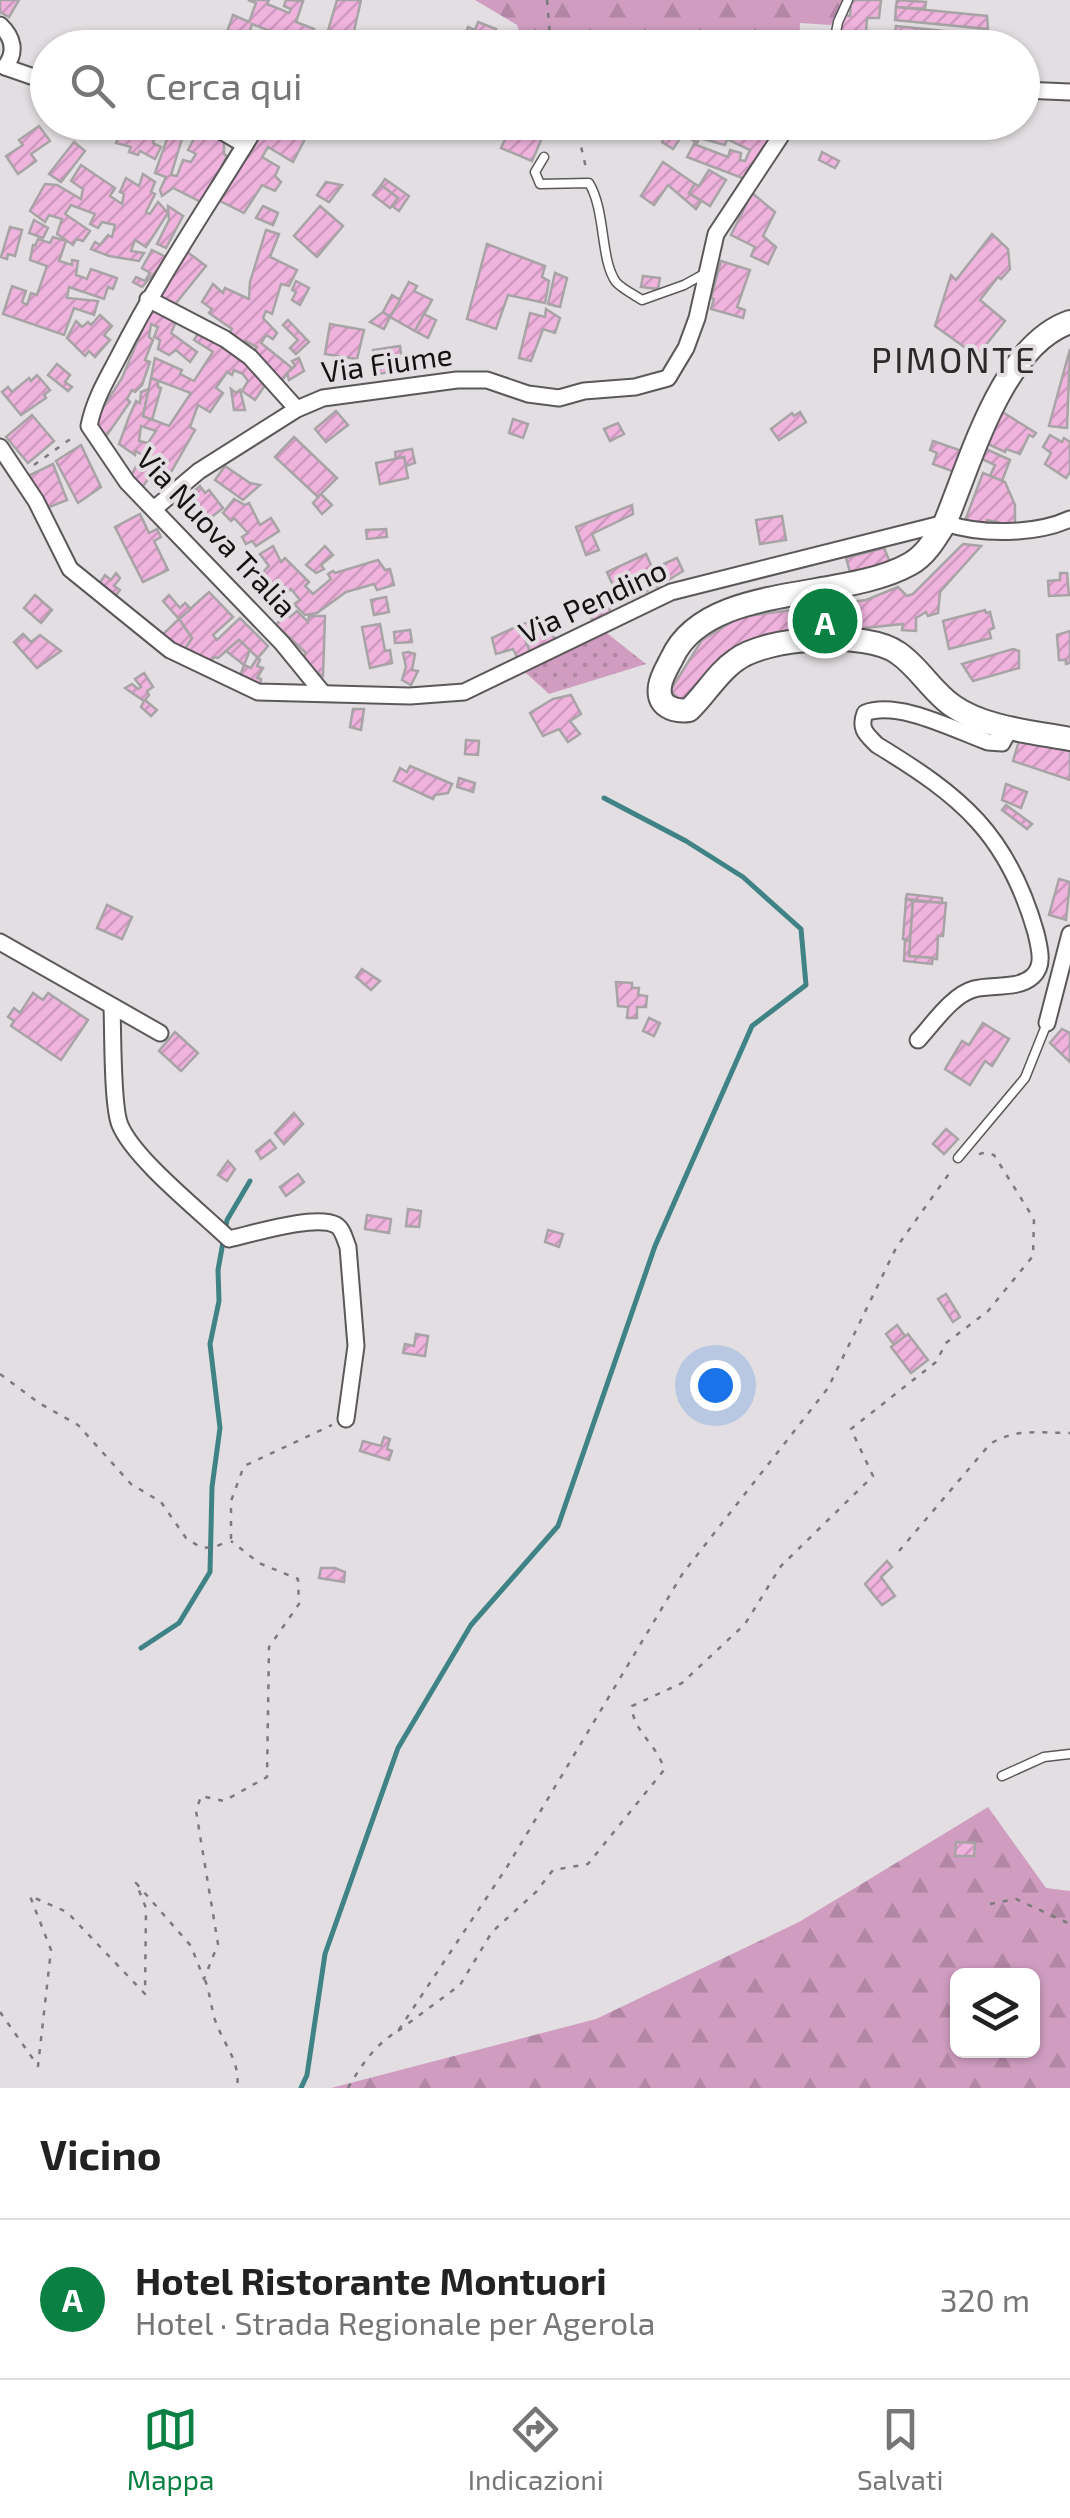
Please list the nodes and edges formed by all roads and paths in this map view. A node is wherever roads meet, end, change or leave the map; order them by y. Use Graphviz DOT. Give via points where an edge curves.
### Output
graph roads {
  1 [pos="547,0"];
  2 [pos="848,0"];
  3 [pos="0,25"];
  4 [pos="549,30"];
  5 [pos="836,30"];
  6 [pos="2,67"];
  7 [pos="30,76"];
  8 [pos="1040,91"];
  9 [pos="1070,92"];
  10 [pos="237,140"];
  11 [pos="248,140"];
  12 [pos="579,140"];
  13 [pos="778,140"];
  14 [pos="245,145"];
  15 [pos="544,157"];
  16 [pos="589,183"];
  17 [pos="708,272"];
  18 [pos="148,299"];
  19 [pos="1070,322"];
  20 [pos="297,409"];
  21 [pos="88,426"];
  22 [pos="0,446"];
  23 [pos="20,475"];
  24 [pos="155,508"];
  25 [pos="1070,519"];
  26 [pos="944,523"];
  27 [pos="322,692"];
  28 [pos="1011,727"];
  29 [pos="1070,739"];
  30 [pos="1070,934"];
  31 [pos="0,942"];
  32 [pos="112,1006"];
  33 [pos="1047,1023"];
  34 [pos="160,1033"];
  35 [pos="918,1040"];
  36 [pos="958,1158"];
  37 [pos="0,1374"];
  38 [pos="346,1419"];
  39 [pos="1070,1433"];
  40 [pos="231,1541"];
  41 [pos="898,1550"];
  42 [pos="1070,1754"];
  43 [pos="1002,1776"];
  44 [pos="990,1904"];
  45 [pos="1070,1924"];
  46 [pos="204,1979"];
  47 [pos="0,2012"];
  48 [pos="398,2031"];
  49 [pos="237,2088"];
  50 [pos="348,2088"];
  1 -- 4 [label="path"];
  2 -- 5 [label="lane"];
  3 -- 6 [label="street" via="13,48"];
  6 -- 7 [label="street"];
  8 -- 9 [label="street"];
  10 -- 14 [label="street"];
  11 -- 14 [label="street"];
  12 -- 16 [label="path"];
  13 -- 17 [label="street, Via Fiume" via="716,234"];
  14 -- 18 [label="street"];
  15 -- 16 [label="lane" via="535,172 540,184"];
  16 -- 17 [label="lane" via="599,200 616,282 642,300"];
  17 -- 20 [label="street, Via Fiume" via="692,333 668,378 559,398 487,380 457,380 322,398"];
  18 -- 20 [label="street" via="250,356"];
  18 -- 21 [label="street"];
  19 -- 26 [label="main road" via="1037,339 1003,385"];
  20 -- 24 [label="street, Via Fiume" via="199,471"];
  21 -- 23 [label="path"];
  21 -- 24 [label="street, Via Nuova Tralia" via="113,465"];
  22 -- 23 [label="street, Via Pendino"];
  23 -- 27 [label="street, Via Pendino" via="70,569 170,650 258,692"];
  24 -- 27 [label="street, Via Nuova Tralia"];
  25 -- 26 [label="street" via="1015,530 963,530"];
  26 -- 27 [label="street, Via Pendino" via="671,592 464,692"];
  26 -- 28 [label="main road" via="912,563 871,581 726,610 700,624 676,648 659,684 661,699 676,712 689,710 737,658 758,648 860,641 898,652 952,706"];
  28 -- 29 [label="main road"];
  28 -- 35 [label="street" via="1002,743 894,709 877,708 862,723 877,745 964,804 994,840 1028,909 1040,954 1035,975 1022,983 971,989"];
  30 -- 33 [label="street"];
  31 -- 32 [label="street"];
  32 -- 34 [label="street"];
  32 -- 38 [label="street" via="119,1124 187,1202 228,1239 316,1222 343,1232 356,1346"];
  33 -- 36 [label="lane" via="1025,1078"];
  36 -- 48 [label="path" via="896,1248 828,1388 682,1573 498,1882"];
  36 -- 48 [label="path" via="994,1155 1005,1171 1034,1219 1026,1266 946,1344 936,1362 851,1429 873,1476 781,1566 745,1624 682,1683 632,1706 662,1759 664,1770 648,1792 588,1864 553,1870 492,1932 460,1985"];
  37 -- 40 [label="path" via="78,1425 130,1484 161,1502 186,1538 200,1548"];
  38 -- 40 [label="path" via="244,1466 231,1500"];
  39 -- 41 [label="path" via="1018,1432 990,1444"];
  40 -- 46 [label="path" via="259,1563 298,1579 300,1604 269,1646 267,1776 224,1801 201,1796 196,1811 218,1944"];
  42 -- 43 [label="lane" via="1044,1757"];
  44 -- 45 [label="path" via="1016,1899"];
  46 -- 47 [label="path" via="190,1946 136,1884 146,1908 145,1994 68,1912 30,1896 51,1950 38,2066"];
  46 -- 49 [label="path" via="239,2075"];
  48 -- 50 [label="path"];
}
